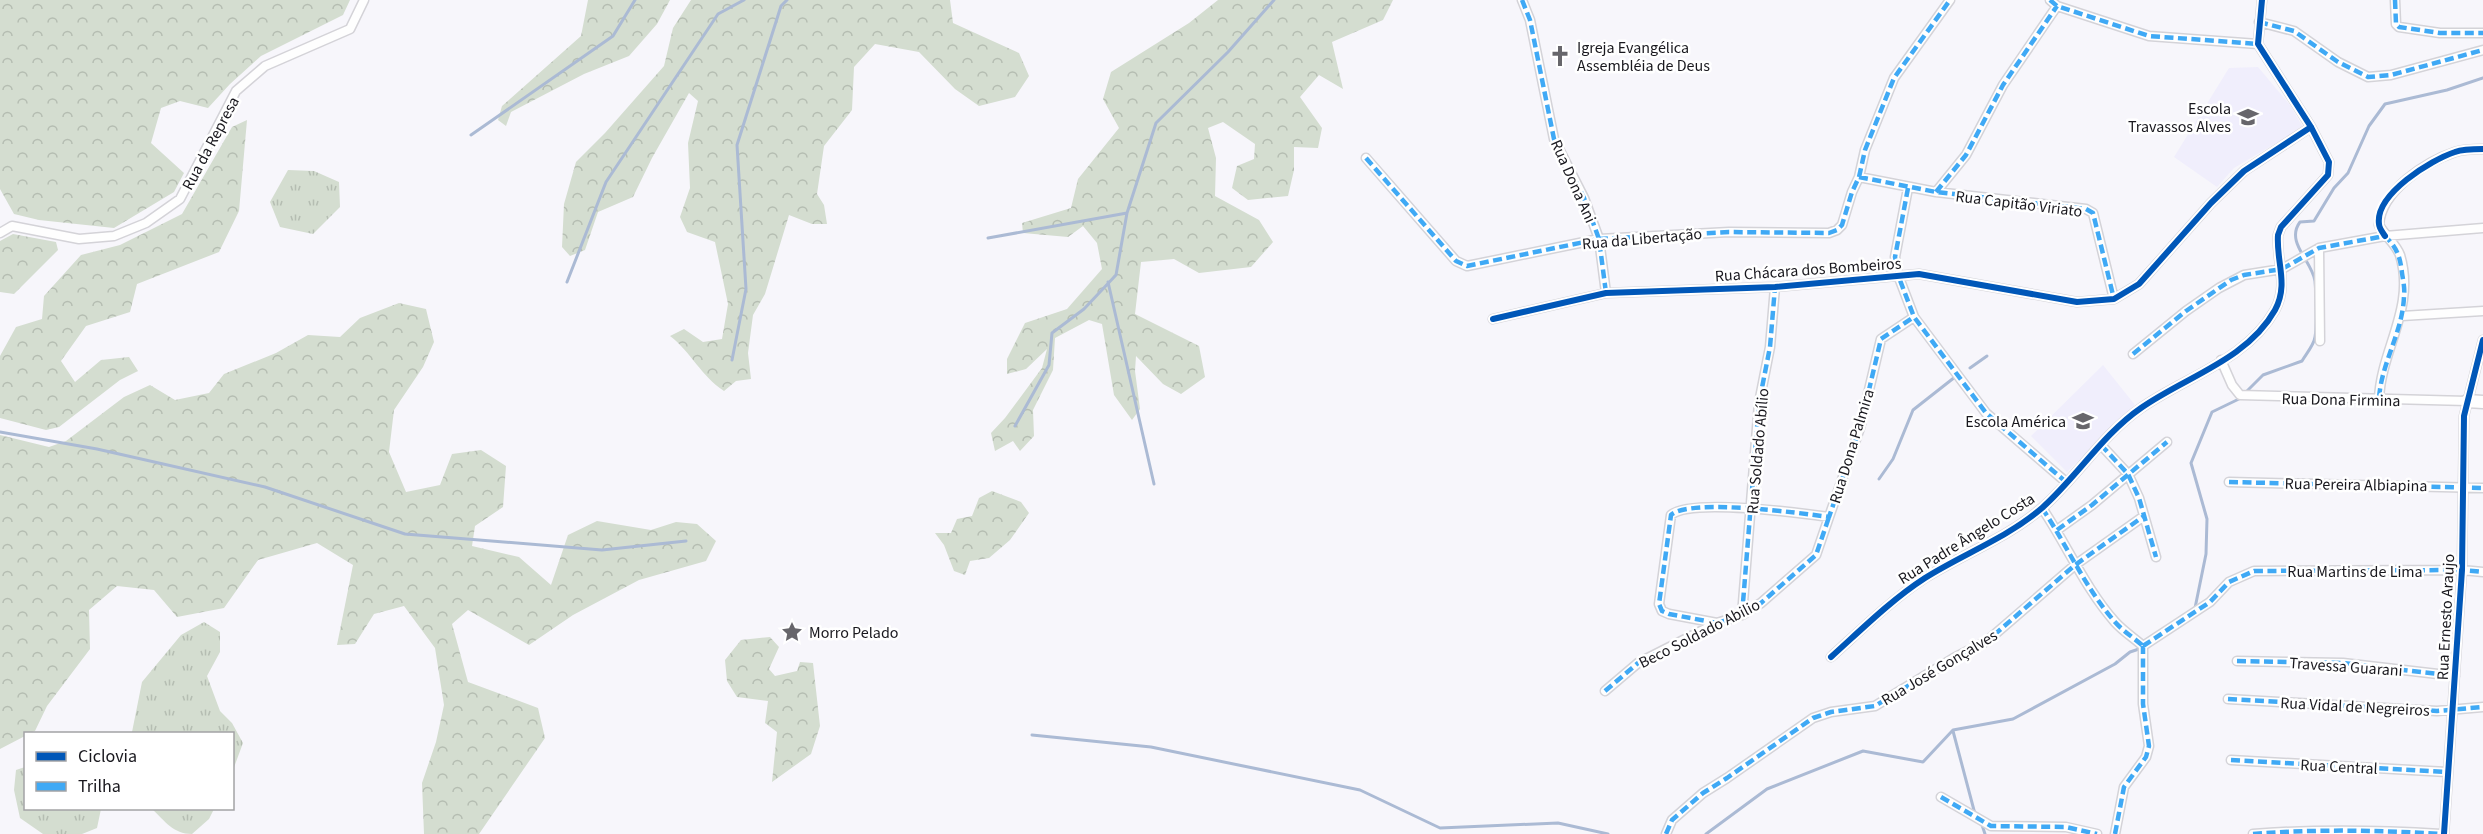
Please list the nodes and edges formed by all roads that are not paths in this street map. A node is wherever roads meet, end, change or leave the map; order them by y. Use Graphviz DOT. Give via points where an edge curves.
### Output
graph roads {
  1 [pos="364,0"];
  2 [pos="1522,0"];
  3 [pos="1950,0"];
  4 [pos="2262,0"];
  5 [pos="2395,0"];
  6 [pos="2054,3"];
  7 [pos="2259,22"];
  8 [pos="2483,33"];
  9 [pos="2258,44"];
  10 [pos="2483,50"];
  11 [pos="2311,127"];
  12 [pos="2483,148"];
  13 [pos="1366,158"];
  14 [pos="1859,177"];
  15 [pos="1908,188"];
  16 [pos="1936,192"];
  17 [pos="2483,228"];
  18 [pos="0,233"];
  19 [pos="2385,236"];
  20 [pos="1599,239"];
  21 [pos="2319,248"];
  22 [pos="2282,269"];
  23 [pos="1898,275"];
  24 [pos="1775,287"];
  25 [pos="1606,293"];
  26 [pos="2114,299"];
  27 [pos="2483,311"];
  28 [pos="2402,316"];
  29 [pos="1914,317"];
  30 [pos="1493,319"];
  31 [pos="2483,340"];
  32 [pos="2320,341"];
  33 [pos="2133,354"];
  34 [pos="2221,360"];
  35 [pos="2379,399"];
  36 [pos="2467,401"];
  37 [pos="2483,402"];
  38 [pos="2167,442"];
  39 [pos="2101,445"];
  40 [pos="2128,474"];
  41 [pos="2066,482"];
  42 [pos="2229,482"];
  43 [pos="2464,488"];
  44 [pos="2483,488"];
  45 [pos="1752,508"];
  46 [pos="2042,508"];
  47 [pos="2144,516"];
  48 [pos="1829,517"];
  49 [pos="2057,530"];
  50 [pos="2156,557"];
  51 [pos="2075,565"];
  52 [pos="2462,570"];
  53 [pos="2483,572"];
  54 [pos="1742,615"];
  55 [pos="1717,623"];
  56 [pos="2144,646"];
  57 [pos="1831,657"];
  58 [pos="2237,661"];
  59 [pos="2456,676"];
  60 [pos="1605,691"];
  61 [pos="2228,699"];
  62 [pos="2483,707"];
  63 [pos="2452,709"];
  64 [pos="2231,760"];
  65 [pos="2448,772"];
  66 [pos="1941,797"];
  67 [pos="2312,832"];
  68 [pos="2362,832"];
  69 [pos="1666,834"];
  70 [pos="2093,834"];
  71 [pos="2115,834"];
  72 [pos="2253,834"];
  73 [pos="2442,834"];
  1 -- 18 [label="street, Rua da Represa" via="350,29 265,66 236,91 180,199 146,223 114,236 79,239 12,226"];
  2 -- 20 [label="street, Rua Dona Ani" via="1530,20 1554,139 1584,198"];
  3 -- 14 [label="street, Rua da Libertação" via="1894,78 1865,150"];
  4 -- 7 [label="street"];
  5 -- 8 [label="street" via="2399,27 2440,33"];
  6 -- 9 [label="street" via="2149,36"];
  6 -- 16 [label="street" via="2002,85 1966,154"];
  7 -- 9 [label="street"];
  7 -- 10 [label="street" via="2294,31 2338,62 2368,77 2391,75"];
  9 -- 11 [label="street, Rua Padre Ângelo Costa"];
  11 -- 22 [label="street, Rua Padre Ângelo Costa" via="2329,162 2328,175 2281,227 2277,246"];
  11 -- 26 [label="street, Rua Chácara dos Bombeiros" via="2244,171 2139,284"];
  12 -- 19 [label="street" via="2457,151 2423,166 2406,181 2379,214"];
  13 -- 20 [label="street, Rua da Libertação" via="1456,261 1467,266"];
  14 -- 15 [label="street, Rua Capitão Viriato"];
  14 -- 20 [label="street, Rua da Libertação" via="1842,225 1829,233 1729,232"];
  15 -- 16 [label="street, Rua Capitão Viriato"];
  15 -- 23 [label="street" via="1895,257"];
  16 -- 26 [label="street, Rua Capitão Viriato" via="2086,209 2093,213"];
  17 -- 19 [label="street"];
  19 -- 21 [label="street"];
  19 -- 28 [label="street" via="2400,256 2405,295"];
  20 -- 25 [label="street, Rua Dona Ani"];
  21 -- 22 [label="street"];
  21 -- 32 [label="street"];
  22 -- 33 [label="street" via="2231,280"];
  22 -- 34 [label="street, Rua Padre Ângelo Costa" via="2283,289 2268,320 2247,345"];
  23 -- 24 [label="street, Rua Chácara dos Bombeiros"];
  23 -- 26 [label="street, Rua Chácara dos Bombeiros" via="1919,274 2077,302"];
  23 -- 29 [label="street"];
  24 -- 25 [label="street, Rua Chácara dos Bombeiros"];
  24 -- 45 [label="street, Rua Soldado Abílio" via="1770,347 1759,403"];
  25 -- 30 [label="street, Rua Chácara dos Bombeiros"];
  27 -- 28 [label="street"];
  28 -- 35 [label="street" via="2382,376"];
  29 -- 41 [label="street" via="1986,413"];
  29 -- 48 [label="street, Rua Dona Palmira" via="1881,339 1860,428"];
  31 -- 36 [label="street, Rua Ernesto Araujo"];
  34 -- 35 [label="street, Rua Dona Firmina" via="2232,385 2243,396"];
  34 -- 39 [label="street, Rua Padre Ângelo Costa" via="2139,409"];
  35 -- 36 [label="street, Rua Dona Firmina"];
  36 -- 37 [label="street, Rua Dona Firmina"];
  36 -- 43 [label="street, Rua Ernesto Araujo"];
  38 -- 40 [label="street"];
  39 -- 40 [label="street"];
  39 -- 41 [label="street, Rua Padre Ângelo Costa"];
  40 -- 47 [label="street"];
  40 -- 49 [label="street"];
  41 -- 46 [label="street, Rua Padre Ângelo Costa"];
  42 -- 43 [label="street, Rua Pereira Albiapina"];
  43 -- 44 [label="street, Rua Pereira Albiapina"];
  43 -- 52 [label="street, Rua Ernesto Araujo"];
  45 -- 48 [label="street, Rua Dona Palmira"];
  45 -- 54 [label="street, Rua Soldado Abílio"];
  45 -- 55 [label="street, Rua Dona Palmira" via="1699,508 1676,510 1671,515 1659,604 1669,614"];
  46 -- 49 [label="street"];
  46 -- 57 [label="street, Rua Padre Ângelo Costa" via="1900,596"];
  47 -- 50 [label="street"];
  47 -- 51 [label="street, Rua José Gonçalves"];
  48 -- 54 [label="street, Beco Soldado Abilio" via="1816,555 1809,563"];
  49 -- 51 [label="street"];
  51 -- 56 [label="street" via="2115,622"];
  51 -- 69 [label="street, Rua José Gonçalves" via="1987,641 1905,689 1875,706 1813,718 1703,793 1672,820"];
  52 -- 53 [label="street, Rua Martins de Lima"];
  52 -- 56 [label="street, Rua Martins de Lima" via="2254,571 2229,582 2210,602"];
  52 -- 59 [label="street, Rua Ernesto Araujo"];
  54 -- 55 [label="street, Beco Soldado Abilio"];
  55 -- 60 [label="street, Beco Soldado Abilio" via="1638,663"];
  56 -- 71 [label="street" via="2143,704 2149,746 2146,757 2124,787"];
  58 -- 59 [label="street, Travessa Guarani" via="2343,663"];
  59 -- 63 [label="street, Rua Ernesto Araujo"];
  61 -- 63 [label="street, Rua Vidal de Negreiros"];
  62 -- 63 [label="street, Rua Vidal de Negreiros"];
  63 -- 65 [label="street, Rua Ernesto Araujo"];
  64 -- 65 [label="street, Rua Central"];
  65 -- 73 [label="street, Rua Ernesto Araujo"];
  66 -- 70 [label="street" via="1991,826 2066,827"];
  67 -- 68 [label="street"];
  67 -- 72 [label="street"];
  68 -- 73 [label="street"];
}
